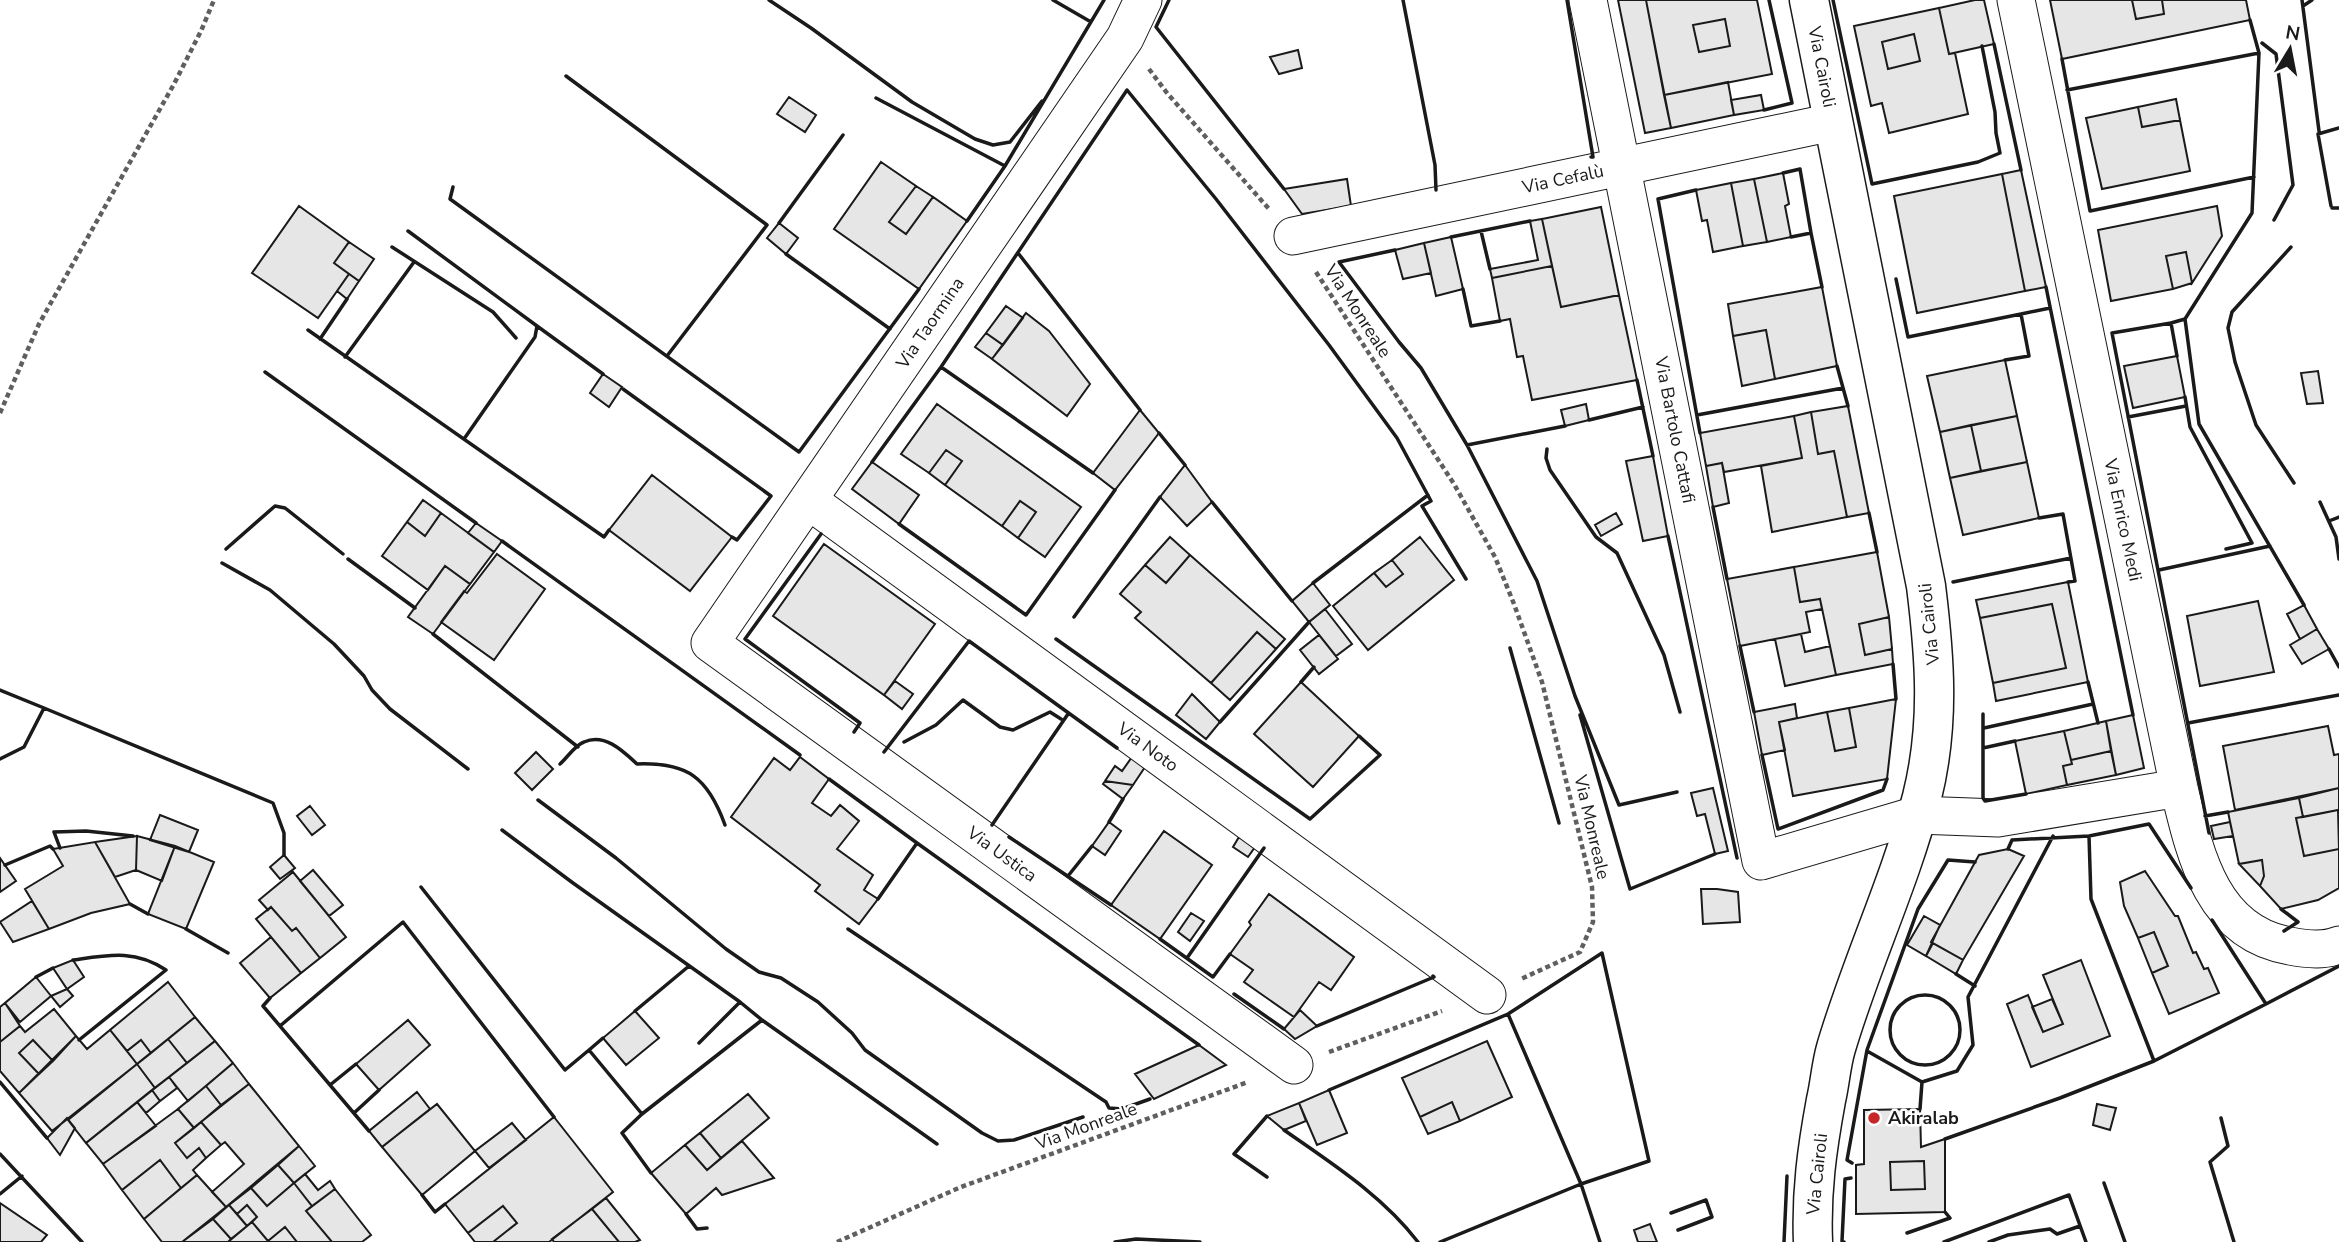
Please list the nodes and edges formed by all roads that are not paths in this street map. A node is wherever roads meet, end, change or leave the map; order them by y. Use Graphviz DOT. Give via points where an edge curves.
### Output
graph roads {
  1 [pos="1143,0"];
  2 [pos="1588,0"];
  3 [pos="1809,0"];
  4 [pos="2016,0"];
  5 [pos="1833,122"];
  6 [pos="1622,167"];
  7 [pos="1293,236"];
  8 [pos="808,500"];
  9 [pos="710,643"];
  10 [pos="2179,788"];
  11 [pos="1917,815"];
  12 [pos="2339,946"];
  13 [pos="1487,995"];
  14 [pos="1294,1065"];
  15 [pos="1813,1242"];
  1 -- 8 [label="street, Via Taormina" via="1125,38"];
  2 -- 6 [label="street, Via Bartolo Cattafi"];
  3 -- 5 [label="street, Via Cairoli"];
  4 -- 10 [label="street, Via Enrico Medi"];
  5 -- 6 [label="street, Via Cefalù"];
  5 -- 11 [label="street, Via Cairoli" via="1926,586 1936,702"];
  6 -- 7 [label="street, Via Cefalù"];
  6 -- 11 [label="street, Via Bartolo Cattafi" via="1761,861"];
  8 -- 9 [label="street, Via Taormina"];
  8 -- 13 [label="street, Via Noto"];
  9 -- 14 [label="street, Via Ustica"];
  10 -- 11 [label="street" via="1998,818"];
  10 -- 12 [label="street, Via Enrico Medi" via="2209,886 2243,927 2272,943 2301,948"];
  11 -- 15 [label="street, Via Cairoli" via="1836,1051 1814,1166"];
}
